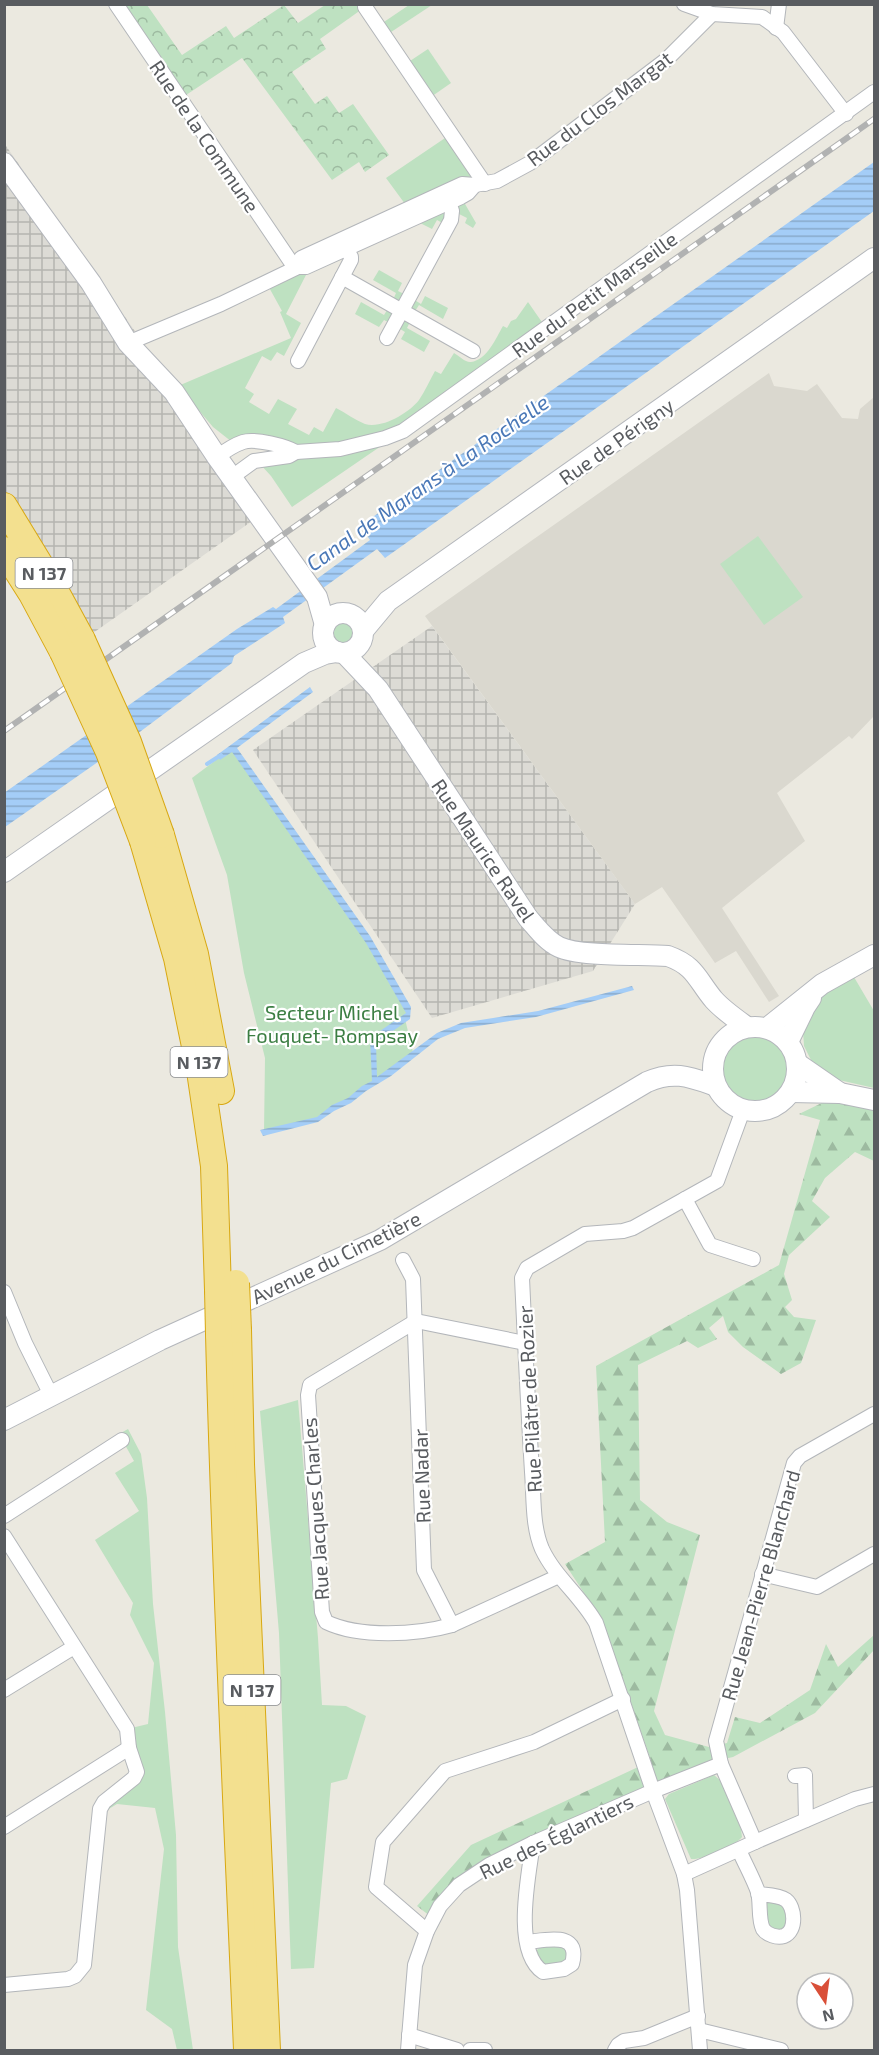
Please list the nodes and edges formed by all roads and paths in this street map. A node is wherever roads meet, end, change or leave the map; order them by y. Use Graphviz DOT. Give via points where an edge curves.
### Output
graph roads {
  1 [pos="684,4"];
  2 [pos="779,4"];
  3 [pos="117,5"];
  4 [pos="365,7"];
  5 [pos="712,14"];
  6 [pos="777,28"];
  7 [pos="874,92"];
  8 [pos="846,114"];
  9 [pos="7,169"];
  10 [pos="480,184"];
  11 [pos="449,202"];
  12 [pos="344,243"];
  13 [pos="874,258"];
  14 [pos="297,267"];
  15 [pos="342,277"];
  16 [pos="401,311"];
  17 [pos="387,338"];
  18 [pos="128,344"];
  19 [pos="473,351"];
  20 [pos="298,361"];
  21 [pos="296,452"];
  22 [pos="217,457"];
  23 [pos="232,477"];
  24 [pos="4,506"];
  25 [pos="4,550"];
  26 [pos="342,636"];
  27 [pos="72,646"];
  28 [pos="4,872"];
  29 [pos="874,955"];
  30 [pos="822,984"];
  31 [pos="714,1001"];
  32 [pos="747,1027"];
  33 [pos="767,1028"];
  34 [pos="723,1042"];
  35 [pos="788,1042"];
  36 [pos="798,1064"];
  37 [pos="677,1074"];
  38 [pos="716,1086"];
  39 [pos="791,1092"];
  40 [pos="840,1093"];
  41 [pos="874,1100"];
  42 [pos="743,1110"];
  43 [pos="685,1199"];
  44 [pos="753,1258"];
  45 [pos="403,1260"];
  46 [pos="4,1292"];
  47 [pos="416,1321"];
  48 [pos="229,1332"];
  49 [pos="525,1343"];
  50 [pos="51,1395"];
  51 [pos="874,1414"];
  52 [pos="10,1419"];
  53 [pos="122,1440"];
  54 [pos="4,1516"];
  55 [pos="4,1536"];
  56 [pos="874,1554"];
  57 [pos="762,1574"];
  58 [pos="559,1576"];
  59 [pos="452,1625"];
  60 [pos="74,1647"];
  61 [pos="4,1690"];
  62 [pos="623,1700"];
  63 [pos="129,1748"];
  64 [pos="721,1764"];
  65 [pos="795,1776"];
  66 [pos="653,1791"];
  67 [pos="874,1794"];
  68 [pos="806,1820"];
  69 [pos="4,1827"];
  70 [pos="755,1842"];
  71 [pos="533,1843"];
  72 [pos="739,1850"];
  73 [pos="684,1874"];
  74 [pos="759,1894"];
  75 [pos="427,1931"];
  76 [pos="528,1942"];
  77 [pos="4,1985"];
  78 [pos="698,2016"];
  79 [pos="699,2030"];
  80 [pos="409,2035"];
  81 [pos="644,2044"];
  82 [pos="764,2048"];
  83 [pos="247,2050"];
  84 [pos="267,2050"];
  85 [pos="408,2050"];
  86 [pos="457,2050"];
  87 [pos="470,2050"];
  88 [pos="485,2050"];
  89 [pos="615,2050"];
  90 [pos="700,2050"];
  91 [pos="781,2050"];
  1 -- 5 [label="street"];
  2 -- 6 [label="street"];
  3 -- 14 [label="street, Rue de la Commune"];
  4 -- 10 [label="street"];
  5 -- 6 [label="street" via="762,17"];
  5 -- 10 [label="street, Rue du Clos Margat" via="666,60 530,163 497,181"];
  6 -- 8 [label="street"];
  7 -- 8 [label="street, Rue du Petit Marseille"];
  8 -- 21 [label="street, Rue du Petit Marseille" via="403,431 340,449"];
  9 -- 18 [label="street" via="91,283"];
  10 -- 11 [label="street, Rue du Clos Margat"];
  10 -- 12 [label="street, Rue du Clos Margat" via="462,184"];
  11 -- 12 [label="street, Rue du Clos Margat"];
  11 -- 16 [label="street" via="451,220"];
  12 -- 14 [label="street, Rue du Clos Margat" via="306,267"];
  12 -- 15 [label="street" via="351,260"];
  13 -- 26 [label="street, Rue de Périgny"];
  14 -- 18 [label="street, Rue du Clos Margat"];
  15 -- 16 [label="street"];
  15 -- 20 [label="street"];
  16 -- 17 [label="street"];
  16 -- 19 [label="street"];
  18 -- 22 [label="street" via="174,392"];
  21 -- 22 [label="street, Rue du Petit Marseille" via="288,447 249,441"];
  21 -- 23 [label="street, Rue du Petit Marseille" via="254,461"];
  22 -- 23 [label="street"];
  23 -- 26 [label="street"];
  24 -- 27 [label="highway, N 137" via="51,583"];
  25 -- 27 [label="highway, N 137"];
  26 -- 28 [label="street, Rue de Périgny"];
  26 -- 31 [label="street, Rue Maurice Ravel" via="542,934 559,947 577,951 668,956 682,961"];
  27 -- 48 [label="highway, N 137, bridge" via="109,752 152,838 200,1071 214,1166"];
  29 -- 30 [label="street"];
  30 -- 33 [label="street"];
  30 -- 35 [label="street" via="805,1007"];
  31 -- 32 [label="street, Rue Maurice Ravel"];
  31 -- 34 [label="street, Rue Maurice Ravel"];
  32 -- 33 [label="street"];
  32 -- 34 [label="street"];
  33 -- 35 [label="street"];
  34 -- 37 [label="street, Avenue du Cimetière" via="698,1064"];
  34 -- 38 [label="street" via="713,1060"];
  35 -- 36 [label="street"];
  36 -- 39 [label="street"];
  36 -- 40 [label="street"];
  37 -- 38 [label="street"];
  37 -- 50 [label="street, Avenue du Cimetière" via="630,1090 380,1240 160,1340"];
  38 -- 42 [label="street" via="730,1104"];
  39 -- 40 [label="street"];
  39 -- 42 [label="street" via="769,1110"];
  40 -- 41 [label="street"];
  42 -- 43 [label="street, Rue Pilâtre de Rozier" via="717,1181"];
  43 -- 44 [label="street" via="710,1245"];
  43 -- 49 [label="street, Rue Pilâtre de Rozier" via="633,1228 585,1234 527,1268 522,1278"];
  45 -- 47 [label="street, Rue Nadar" via="413,1279"];
  46 -- 50 [label="street"];
  47 -- 49 [label="street"];
  47 -- 59 [label="street, Rue Nadar" via="424,1570"];
  47 -- 59 [label="street, Rue Jacques Charles" via="310,1385 322,1612 326,1622 338,1628 374,1633 435,1630"];
  48 -- 83 [label="highway, N 137" via="227,1597"];
  48 -- 84 [label="highway, N 137" via="243,1510"];
  49 -- 58 [label="street, Rue Pilâtre de Rozier" via="536,1527 541,1547"];
  50 -- 52 [label="street, Avenue du Cimetière"];
  51 -- 57 [label="street, Rue Jean-Pierre Blanchard" via="794,1463"];
  53 -- 54 [label="street"];
  55 -- 60 [label="street"];
  56 -- 57 [label="street" via="817,1587"];
  57 -- 64 [label="street, Rue Jean-Pierre Blanchard" via="716,1742"];
  58 -- 59 [label="street, Rue Jacques Charles"];
  58 -- 62 [label="street, Rue Pilâtre de Rozier" via="596,1623"];
  60 -- 61 [label="street"];
  60 -- 63 [label="street" via="127,1729"];
  62 -- 66 [label="street, Rue Pilâtre de Rozier"];
  62 -- 75 [label="street" via="534,1742 445,1771 383,1842 376,1887"];
  63 -- 69 [label="street"];
  63 -- 77 [label="street" via="137,1772 104,1802 99,1815 84,1965 68,1979"];
  64 -- 66 [label="street, Rue des Églantiers"];
  64 -- 70 [label="street, Rue Jean-Pierre Blanchard"];
  65 -- 68 [label="street" via="805,1775"];
  66 -- 71 [label="street, Rue des Églantiers"];
  66 -- 73 [label="street, Rue Pilâtre de Rozier"];
  67 -- 68 [label="street"];
  68 -- 70 [label="street"];
  70 -- 72 [label="street"];
  71 -- 75 [label="street, Rue des Églantiers" via="459,1885 440,1906"];
  71 -- 76 [label="street" via="525,1910"];
  72 -- 73 [label="street"];
  72 -- 74 [label="street"];
  73 -- 78 [label="street"];
  75 -- 80 [label="street, Rue des Églantiers" via="415,1965"];
  78 -- 79 [label="street"];
  78 -- 81 [label="street"];
  79 -- 82 [label="street"];
  79 -- 90 [label="street"];
  80 -- 85 [label="street, Rue des Églantiers"];
  80 -- 86 [label="street"];
  81 -- 89 [label="street" via="624,2041"];
  82 -- 91 [label="street"];
  87 -- 88 [label="street"];
}
